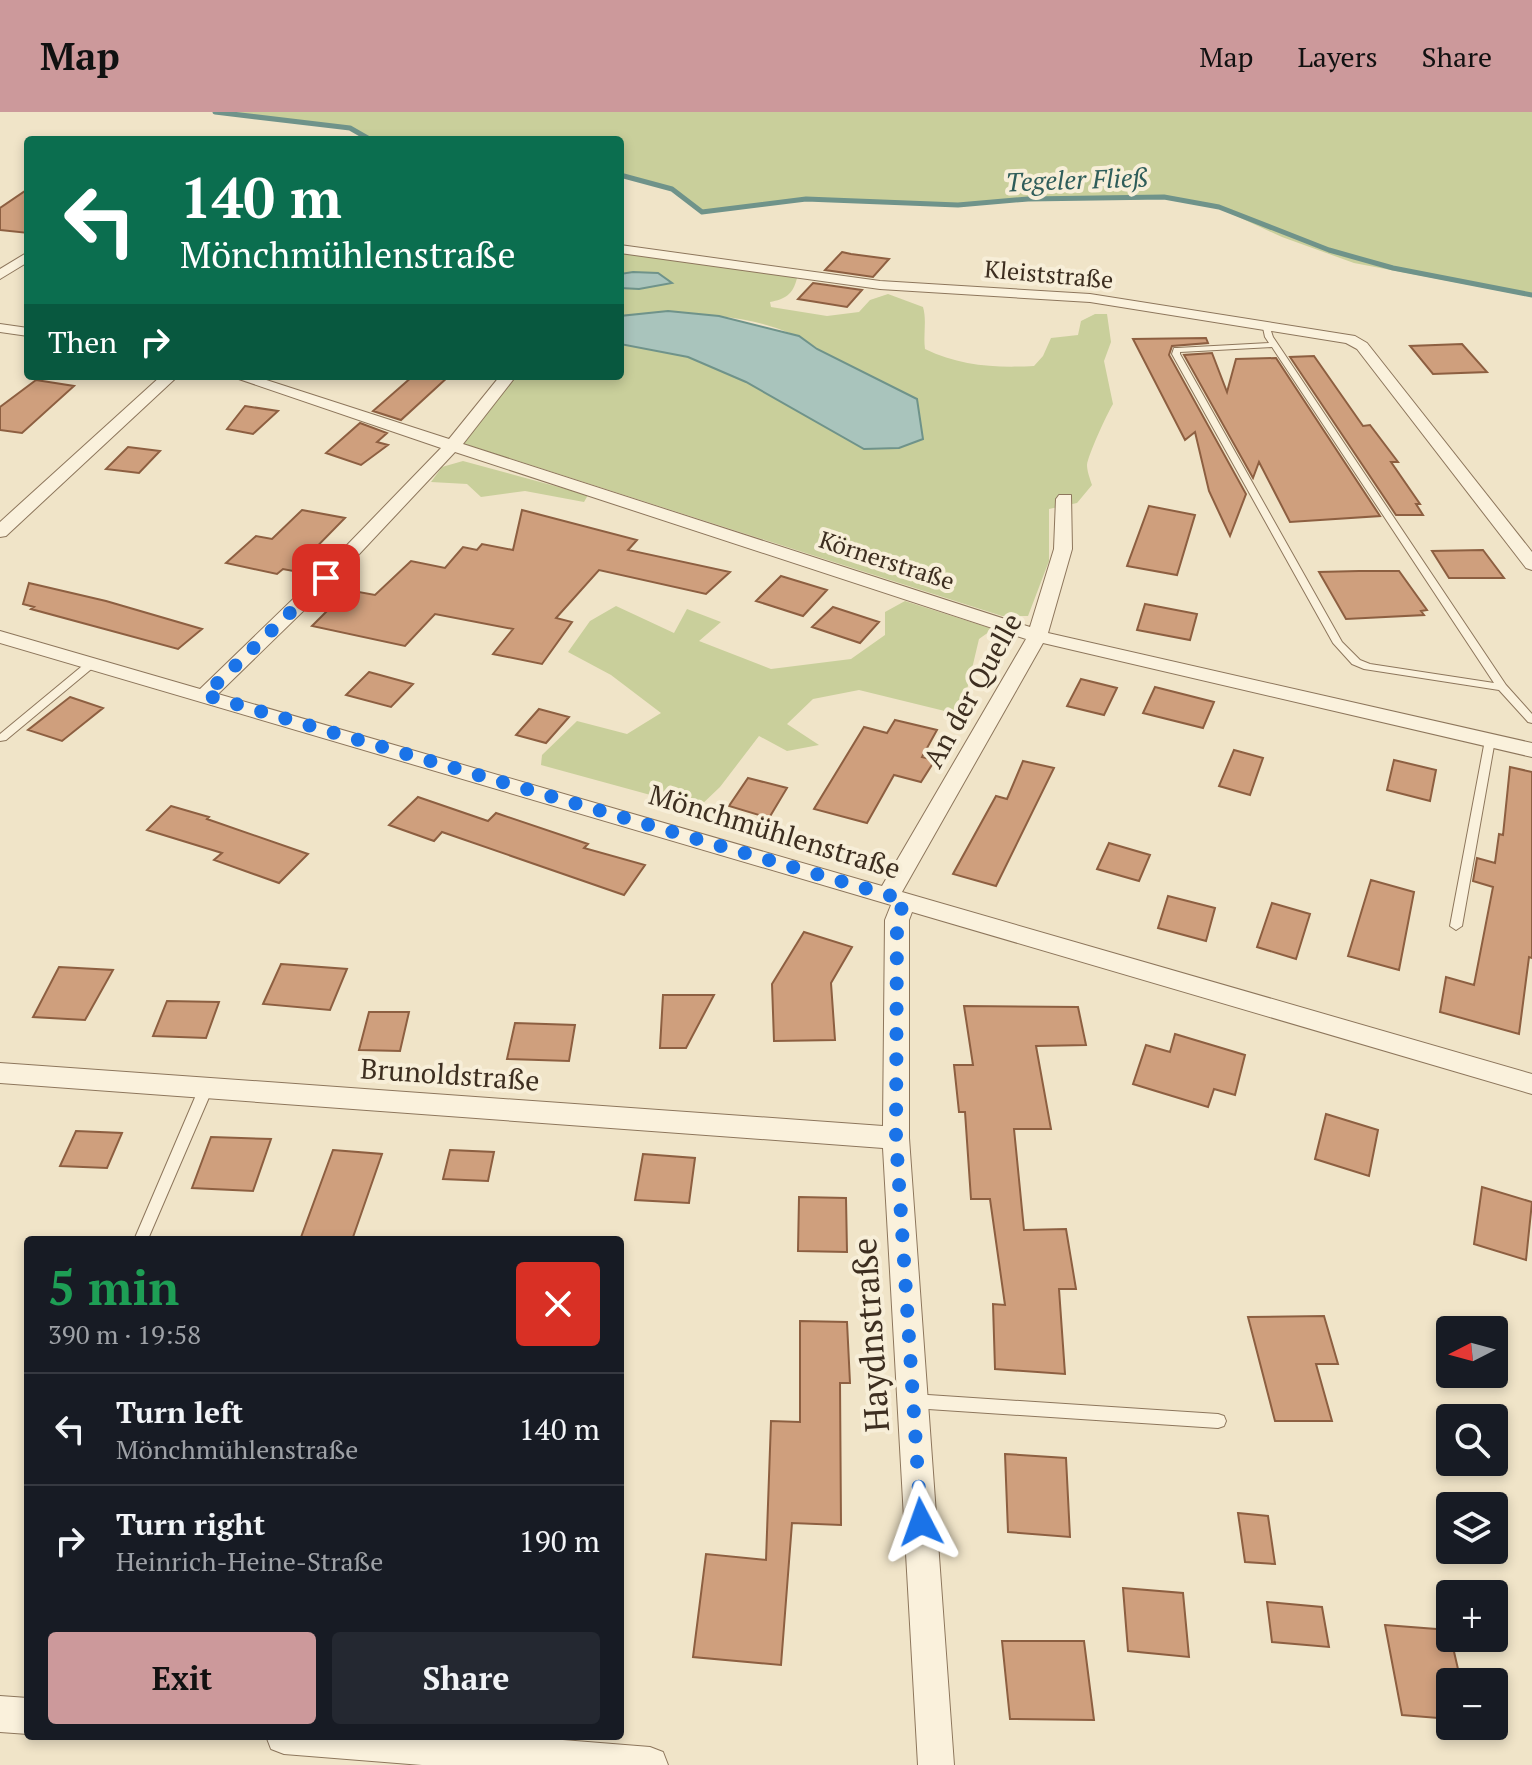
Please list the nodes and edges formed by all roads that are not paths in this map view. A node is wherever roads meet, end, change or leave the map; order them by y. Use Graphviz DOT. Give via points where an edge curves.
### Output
graph roads {
  1 [pos="624,250"];
  2 [pos="24,259"];
  3 [pos="0,275"];
  4 [pos="1265,325"];
  5 [pos="0,328"];
  6 [pos="24,331"];
  7 [pos="1274,345"];
  8 [pos="166,380"];
  9 [pos="251,380"];
  10 [pos="505,380"];
  11 [pos="454,444"];
  12 [pos="1065,499"];
  13 [pos="0,532"];
  14 [pos="1532,564"];
  15 [pos="1037,636"];
  16 [pos="0,637"];
  17 [pos="91,664"];
  18 [pos="1502,687"];
  19 [pos="205,695"];
  20 [pos="1532,720"];
  21 [pos="2,738"];
  22 [pos="1490,740"];
  23 [pos="1532,750"];
  24 [pos="897,898"];
  25 [pos="1456,926"];
  26 [pos="0,1073"];
  27 [pos="1532,1084"];
  28 [pos="206,1088"];
  29 [pos="896,1138"];
  30 [pos="142,1236"];
  31 [pos="913,1401"];
  32 [pos="1218,1421"];
  33 [pos="0,1714"];
  34 [pos="24,1716"];
  35 [pos="334,1740"];
  36 [pos="650,1765"];
  37 [pos="936,1765"];
  1 -- 4 [label="street, Kleiststraße" via="880,285 1090,298"];
  2 -- 3 [label="street"];
  4 -- 7 [label="lane"];
  4 -- 14 [label="street, Kleiststraße" via="1337,336 1362,346"];
  5 -- 6 [label="street"];
  7 -- 18 [label="lane"];
  7 -- 18 [label="lane" via="1190,346 1176,354 1338,643 1368,667"];
  8 -- 13 [label="street"];
  9 -- 11 [label="street, Körnerstraße"];
  10 -- 11 [label="street"];
  11 -- 15 [label="street, Körnerstraße"];
  11 -- 19 [label="street"];
  12 -- 15 [label="street, An der Quelle" via="1063,549"];
  15 -- 22 [label="street, Körnerstraße"];
  15 -- 24 [label="street, An der Quelle"];
  16 -- 17 [label="street, Mönchmühlenstraße"];
  17 -- 19 [label="street, Mönchmühlenstraße"];
  17 -- 21 [label="lane"];
  18 -- 20 [label="lane"];
  19 -- 24 [label="street, Mönchmühlenstraße"];
  22 -- 23 [label="street, Körnerstraße"];
  22 -- 25 [label="lane"];
  24 -- 27 [label="street, Mönchmühlenstraße"];
  24 -- 29 [label="street, Haydnstraße"];
  26 -- 28 [label="street, Brunoldstraße"];
  28 -- 29 [label="street, Brunoldstraße"];
  28 -- 30 [label="lane"];
  29 -- 31 [label="street, Haydnstraße"];
  31 -- 32 [label="lane"];
  31 -- 37 [label="street, Haydnstraße"];
  33 -- 34 [label="street"];
  35 -- 36 [label="street"];
}
